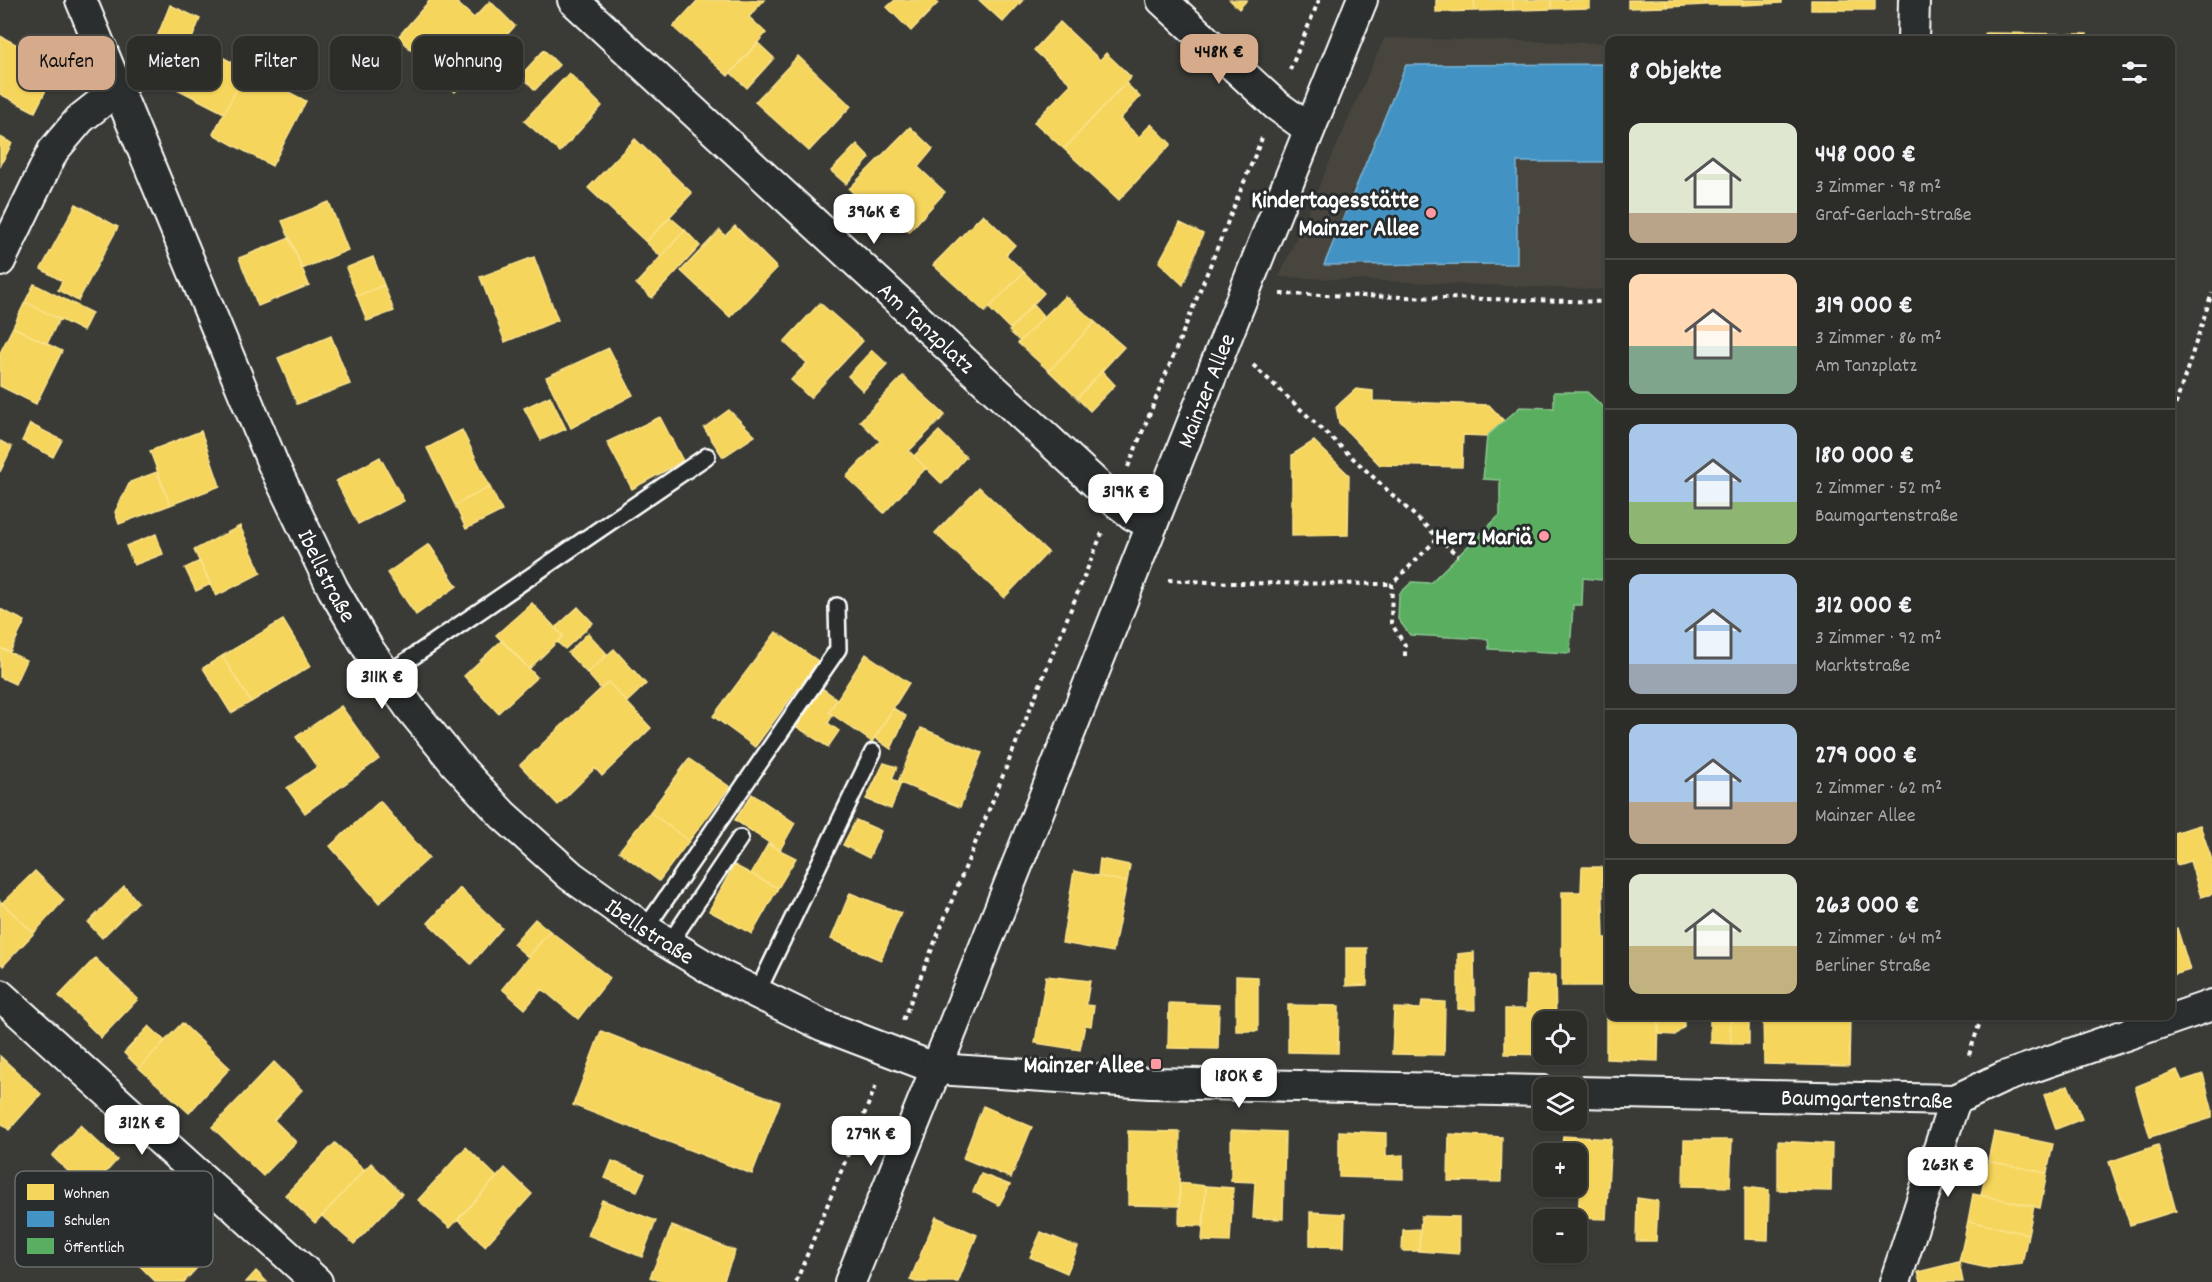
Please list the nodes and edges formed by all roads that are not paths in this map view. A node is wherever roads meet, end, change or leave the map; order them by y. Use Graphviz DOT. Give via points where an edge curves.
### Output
graph roads {
  1 [pos="573,0"];
  2 [pos="1162,0"];
  3 [pos="1362,0"];
  4 [pos="1914,0"];
  5 [pos="90,4"];
  6 [pos="1913,36"];
  7 [pos="118,89"];
  8 [pos="1310,129"];
  9 [pos="0,261"];
  10 [pos="707,456"];
  11 [pos="1152,525"];
  12 [pos="837,606"];
  13 [pos="386,675"];
  14 [pos="873,752"];
  15 [pos="740,838"];
  16 [pos="657,937"];
  17 [pos="757,993"];
  18 [pos="0,995"];
  19 [pos="2212,1005"];
  20 [pos="2175,1018"];
  21 [pos="2169,1020"];
  22 [pos="937,1069"];
  23 [pos="1533,1091"];
  24 [pos="1587,1092"];
  25 [pos="1955,1100"];
  26 [pos="194,1171"];
  27 [pos="213,1188"];
  28 [pos="317,1282"];
  29 [pos="850,1282"];
  30 [pos="1895,1282"];
  1 -- 11 [label="street, Am Tanzplatz" via="1115,501"];
  2 -- 8 [label="street" via="1276,105"];
  3 -- 8 [label="street, Mainzer Allee"];
  4 -- 6 [label="street"];
  5 -- 7 [label="street, Ibellstraße"];
  7 -- 9 [label="street" via="80,119 53,151"];
  7 -- 13 [label="street, Ibellstraße" via="273,464 333,590"];
  8 -- 11 [label="street, Mainzer Allee"];
  10 -- 13 [label="lane"];
  11 -- 22 [label="street, Mainzer Allee"];
  12 -- 16 [label="lane" via="838,650"];
  13 -- 16 [label="street, Ibellstraße" via="455,763 503,815 571,876"];
  14 -- 17 [label="lane"];
  15 -- 16 [label="lane"];
  16 -- 17 [label="street, Ibellstraße"];
  17 -- 22 [label="street, Ibellstraße" via="822,1025"];
  18 -- 26 [label="street"];
  19 -- 20 [label="street, Baumgartenstraße"];
  21 -- 25 [label="street, Baumgartenstraße" via="2004,1077"];
  22 -- 23 [label="street" via="1150,1083"];
  22 -- 29 [label="street, Mainzer Allee"];
  24 -- 25 [label="street, Baumgartenstraße"];
  25 -- 30 [label="street"];
  27 -- 28 [label="street"];
}
